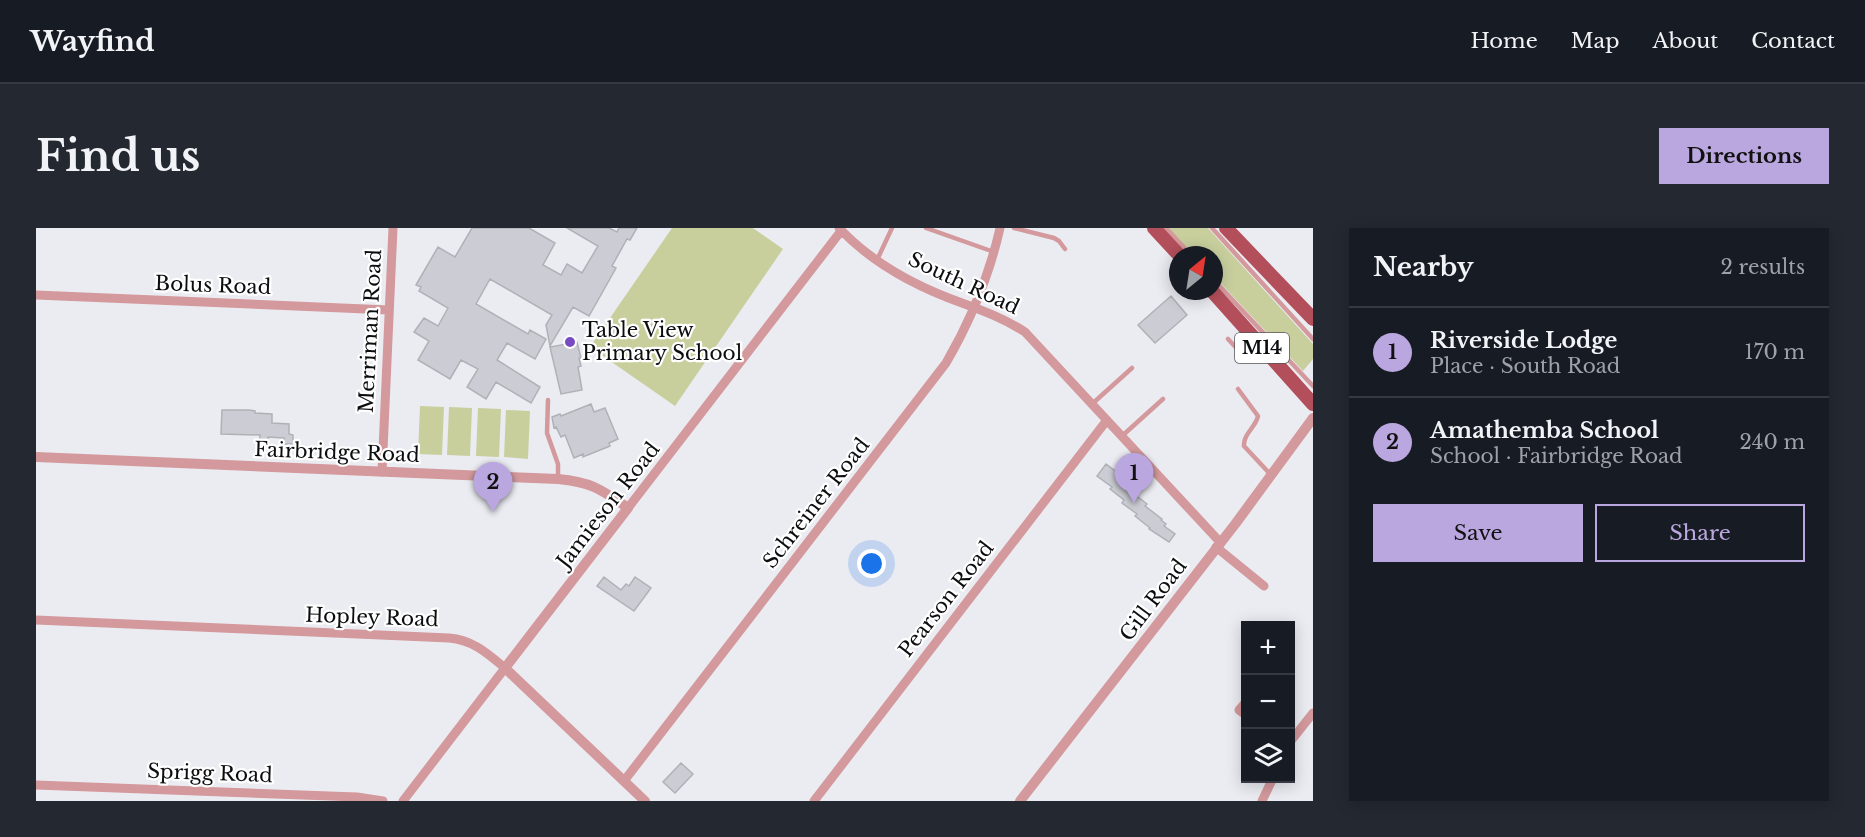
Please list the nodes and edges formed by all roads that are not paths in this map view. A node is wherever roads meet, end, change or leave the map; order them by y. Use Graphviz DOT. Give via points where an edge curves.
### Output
graph roads {
  1 [pos="393,228"];
  2 [pos="892,228"];
  3 [pos="926,228"];
  4 [pos="1000,228"];
  5 [pos="1014,228"];
  6 [pos="1154,228"];
  7 [pos="1166,228"];
  8 [pos="1212,228"];
  9 [pos="840,229"];
  10 [pos="1229,229"];
  11 [pos="1171,246"];
  12 [pos="1183,246"];
  13 [pos="1065,249"];
  14 [pos="994,252"];
  15 [pos="877,260"];
  16 [pos="1223,290"];
  17 [pos="36,295"];
  18 [pos="1220,300"];
  19 [pos="975,307"];
  20 [pos="389,310"];
  21 [pos="1313,319"];
  22 [pos="1228,339"];
  23 [pos="1313,339"];
  24 [pos="1259,344"];
  25 [pos="1132,368"];
  26 [pos="1313,386"];
  27 [pos="1238,389"];
  28 [pos="1163,399"];
  29 [pos="548,400"];
  30 [pos="1092,404"];
  31 [pos="1313,404"];
  32 [pos="1313,418"];
  33 [pos="1107,420"];
  34 [pos="1122,436"];
  35 [pos="36,457"];
  36 [pos="382,472"];
  37 [pos="1271,475"];
  38 [pos="558,479"];
  39 [pos="628,507"];
  40 [pos="1218,545"];
  41 [pos="1264,586"];
  42 [pos="36,620"];
  43 [pos="505,668"];
  44 [pos="1313,713"];
  45 [pos="1295,736"];
  46 [pos="624,781"];
  47 [pos="1271,783"];
  48 [pos="36,784"];
  49 [pos="383,801"];
  50 [pos="403,801"];
  51 [pos="645,801"];
  52 [pos="814,801"];
  53 [pos="1020,801"];
  54 [pos="1262,801"];
  1 -- 20 [label="street, Merriman Road"];
  2 -- 15 [label="lane"];
  3 -- 14 [label="lane"];
  4 -- 14 [label="street, Schreiner Road"];
  5 -- 13 [label="lane" via="1054,238"];
  6 -- 11 [label="main road"];
  7 -- 12 [label="lane"];
  8 -- 23 [label="lane"];
  9 -- 15 [label="street, South Road"];
  9 -- 39 [label="street, Jamieson Road"];
  10 -- 21 [label="main road, M14"];
  14 -- 19 [label="street, Schreiner Road"];
  15 -- 19 [label="street, South Road" via="915,283"];
  16 -- 26 [label="lane"];
  17 -- 20 [label="street, Bolus Road"];
  18 -- 24 [label="main road, M14"];
  19 -- 30 [label="street, South Road" via="1025,332"];
  19 -- 46 [label="street, Schreiner Road" via="946,363"];
  20 -- 36 [label="street, Merriman Road"];
  22 -- 24 [label="lane" via="1241,353"];
  24 -- 31 [label="main road, M14"];
  25 -- 30 [label="lane"];
  27 -- 37 [label="lane" via="1258,416 1244,446"];
  28 -- 34 [label="lane"];
  29 -- 38 [label="lane" via="547,433 558,465"];
  30 -- 33 [label="street, South Road"];
  32 -- 37 [label="street, Gill Road"];
  33 -- 34 [label="street, South Road"];
  33 -- 52 [label="street, Pearson Road"];
  34 -- 40 [label="street, South Road"];
  35 -- 36 [label="street, Fairbridge Road"];
  36 -- 38 [label="street, Fairbridge Road"];
  37 -- 40 [label="street, Gill Road"];
  38 -- 39 [label="street, Fairbridge Road" via="587,483"];
  39 -- 43 [label="street, Jamieson Road"];
  40 -- 41 [label="street, South Road"];
  40 -- 53 [label="street, Gill Road"];
  42 -- 43 [label="street, Hopley Road" via="459,639 483,649"];
  43 -- 46 [label="street, Hopley Road"];
  43 -- 50 [label="street, Jamieson Road"];
  44 -- 45 [label="street"];
  46 -- 51 [label="street, Hopley Road"];
  47 -- 54 [label="street"];
  48 -- 49 [label="street, Sprigg Road"];
}
